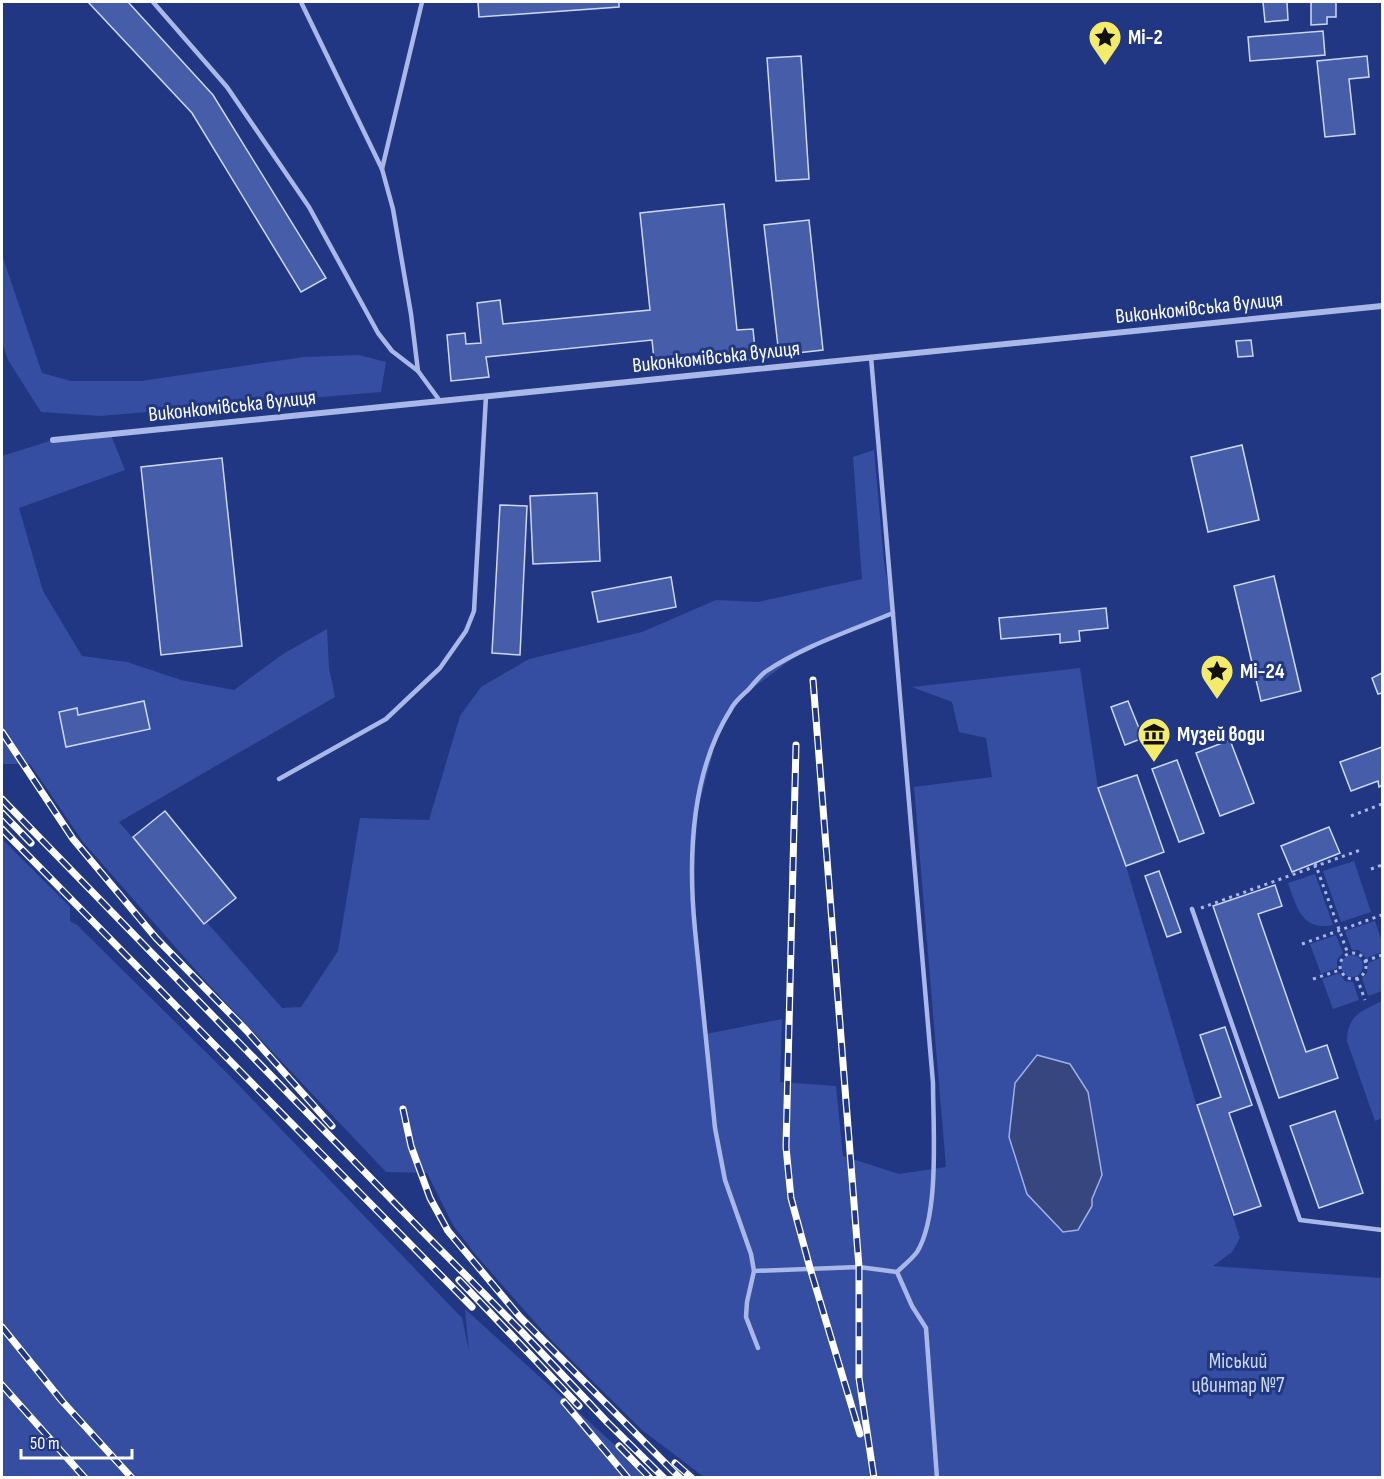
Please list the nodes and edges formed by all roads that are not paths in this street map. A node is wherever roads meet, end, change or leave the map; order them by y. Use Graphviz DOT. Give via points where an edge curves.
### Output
graph roads {
  1 [pos="153,2"];
  2 [pos="301,2"];
  3 [pos="422,2"];
  4 [pos="382,169"];
  5 [pos="1383,306"];
  6 [pos="872,357"];
  7 [pos="418,371"];
  8 [pos="486,396"];
  9 [pos="440,401"];
  10 [pos="52,440"];
  11 [pos="893,613"];
  12 [pos="279,779"];
  13 [pos="1192,910"];
  14 [pos="1383,1230"];
  15 [pos="754,1271"];
  16 [pos="897,1272"];
  17 [pos="758,1348"];
  18 [pos="937,1478"];
  1 -- 7 [label="lane" via="227,87 303,198 378,333 392,351"];
  2 -- 4 [label="lane"];
  3 -- 4 [label="lane"];
  4 -- 7 [label="lane" via="393,209"];
  5 -- 6 [label="street, Виконкомівська вулиця"];
  6 -- 8 [label="street, Виконкомівська вулиця"];
  6 -- 11 [label="lane"];
  7 -- 9 [label="lane"];
  8 -- 9 [label="street, Виконкомівська вулиця"];
  8 -- 12 [label="lane" via="474,611 466,632 440,668 386,719"];
  9 -- 10 [label="street, Виконкомівська вулиця"];
  11 -- 15 [label="lane" via="805,649 763,674 731,707 703,777 694,840 693,903 715,1128 725,1180"];
  11 -- 16 [label="lane" via="933,1083 933,1194 916,1253"];
  13 -- 14 [label="lane" via="1300,1221"];
  15 -- 16 [label="lane" via="859,1267"];
  15 -- 17 [label="lane" via="746,1317"];
  16 -- 18 [label="lane" via="926,1328"];
}
